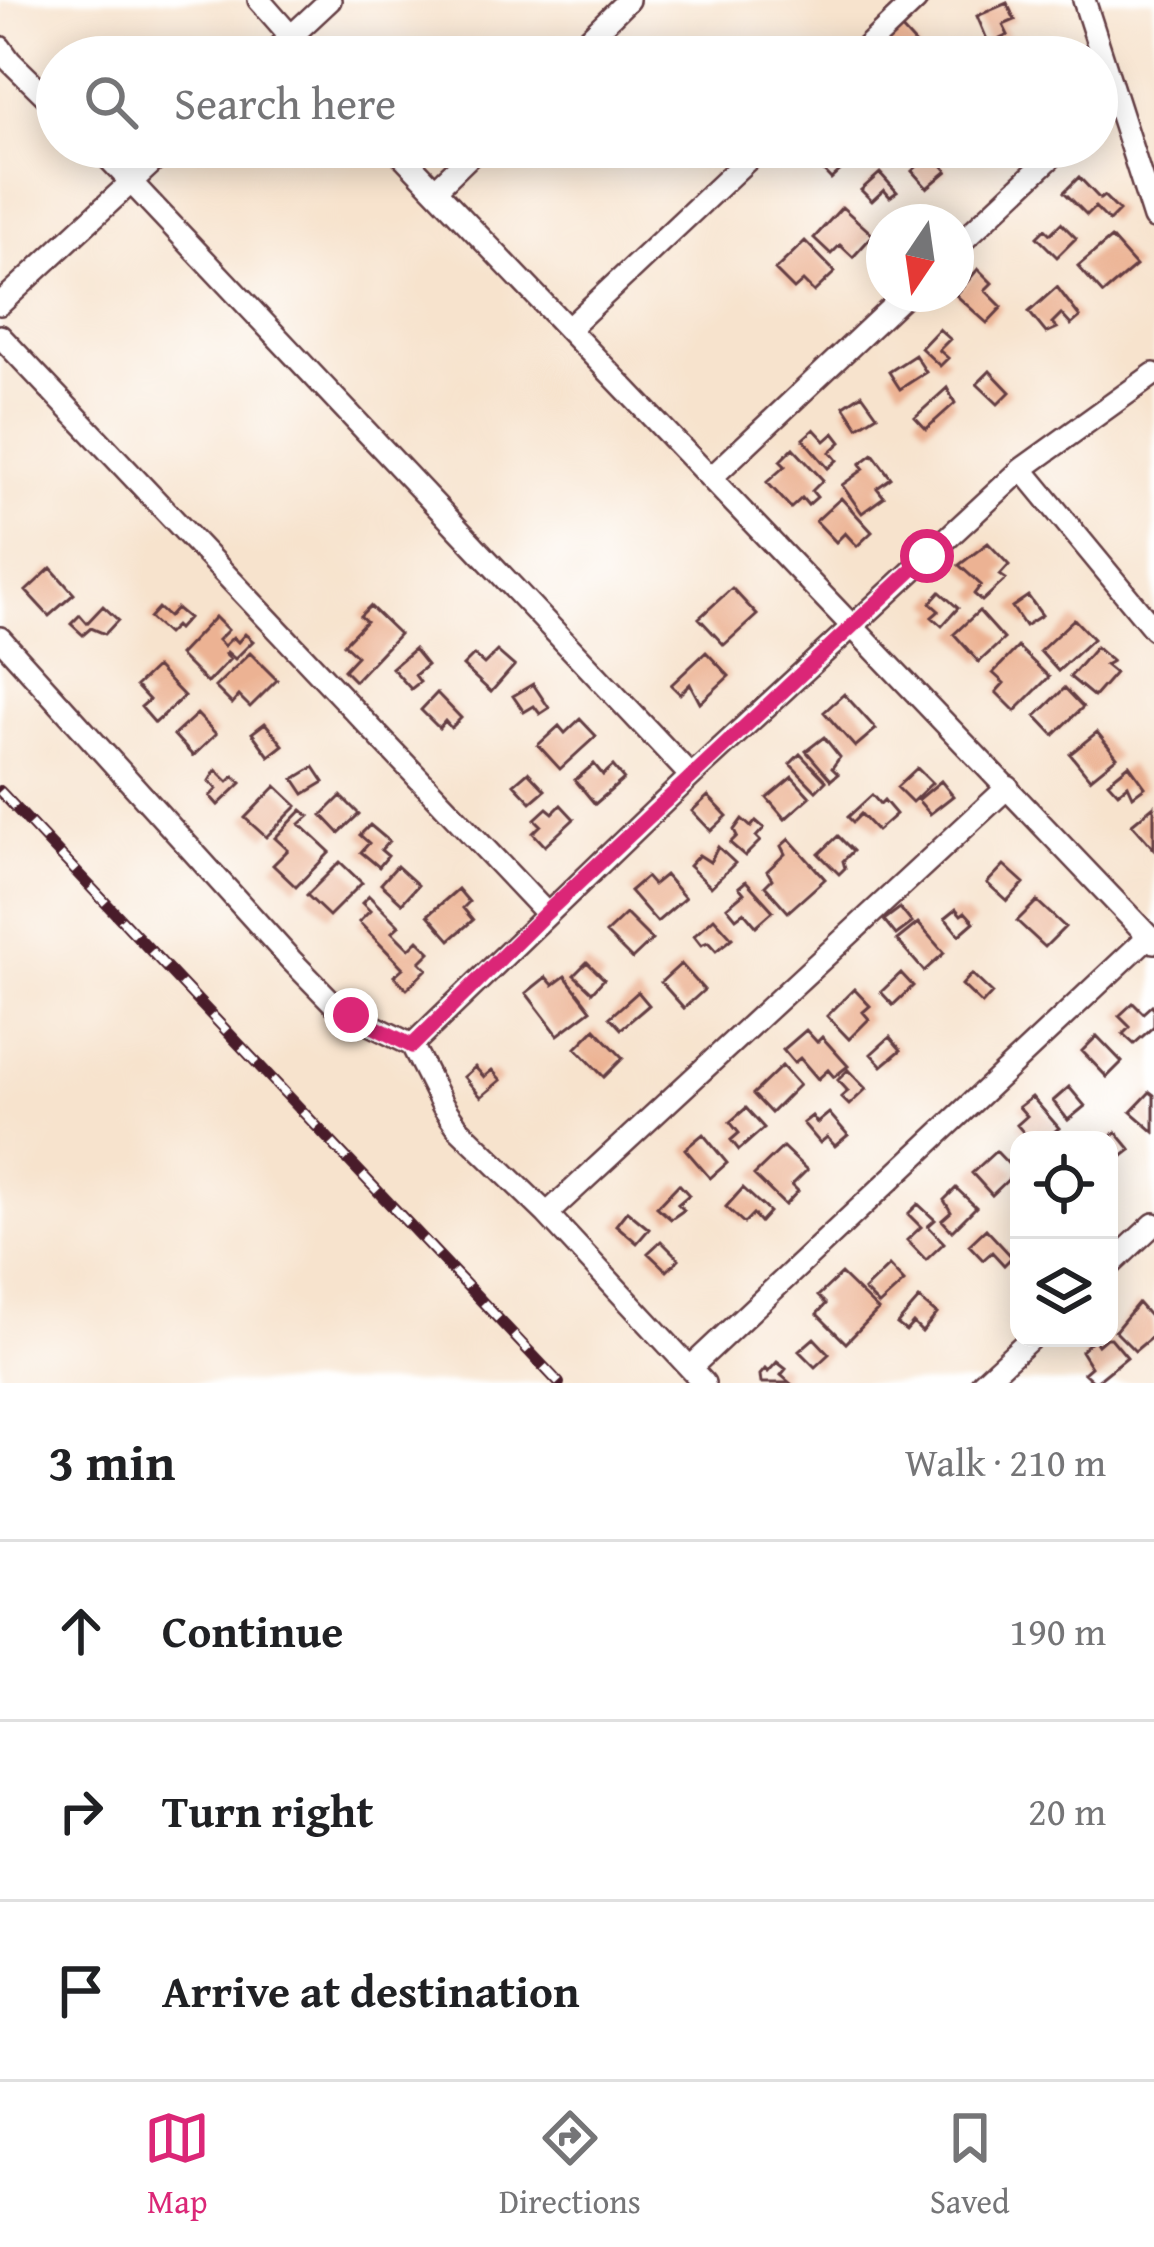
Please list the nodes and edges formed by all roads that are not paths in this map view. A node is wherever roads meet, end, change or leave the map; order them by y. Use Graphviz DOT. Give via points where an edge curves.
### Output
graph roads {
  1 [pos="259,0"];
  2 [pos="330,0"];
  3 [pos="628,0"];
  4 [pos="916,0"];
  5 [pos="1084,0"];
  6 [pos="289,36"];
  7 [pos="291,36"];
  8 [pos="591,36"];
  9 [pos="878,36"];
  10 [pos="1096,36"];
  11 [pos="0,46"];
  12 [pos="36,86"];
  13 [pos="1118,102"];
  14 [pos="119,168"];
  15 [pos="146,168"];
  16 [pos="414,168"];
  17 [pos="457,168"];
  18 [pos="739,168"];
  19 [pos="1040,168"];
  20 [pos="132,181"];
  21 [pos="435,190"];
  22 [pos="1154,218"];
  23 [pos="974,230"];
  24 [pos="0,304"];
  25 [pos="887,312"];
  26 [pos="569,328"];
  27 [pos="0,336"];
  28 [pos="1154,374"];
  29 [pos="1022,469"];
  30 [pos="712,477"];
  31 [pos="854,626"];
  32 [pos="1154,629"];
  33 [pos="0,638"];
  34 [pos="691,776"];
  35 [pos="1008,788"];
  36 [pos="546,913"];
  37 [pos="1152,939"];
  38 [pos="412,1046"];
  39 [pos="547,1214"];
  40 [pos="1154,1223"];
  41 [pos="1118,1257"];
  42 [pos="1021,1347"];
  43 [pos="697,1376"];
  44 [pos="982,1383"];
  1 -- 6 [label="street"];
  2 -- 7 [label="street"];
  3 -- 8 [label="street"];
  4 -- 9 [label="street"];
  5 -- 10 [label="street"];
  11 -- 12 [label="street"];
  13 -- 22 [label="street"];
  14 -- 20 [label="street"];
  15 -- 20 [label="street"];
  16 -- 21 [label="street"];
  17 -- 21 [label="street"];
  18 -- 26 [label="street"];
  19 -- 23 [label="street"];
  20 -- 24 [label="street"];
  20 -- 34 [label="street"];
  21 -- 26 [label="street"];
  25 -- 30 [label="street"];
  26 -- 30 [label="street"];
  27 -- 36 [label="street"];
  28 -- 29 [label="street"];
  29 -- 31 [label="street"];
  29 -- 32 [label="street"];
  30 -- 31 [label="street"];
  31 -- 34 [label="street"];
  31 -- 35 [label="street"];
  33 -- 38 [label="street" via="333,1003"];
  34 -- 36 [label="street"];
  35 -- 37 [label="street"];
  35 -- 39 [label="street"];
  36 -- 38 [label="street"];
  37 -- 43 [label="street"];
  38 -- 39 [label="street" via="459,1130"];
  39 -- 43 [label="street"];
  40 -- 41 [label="street"];
  42 -- 44 [label="street"];
}
